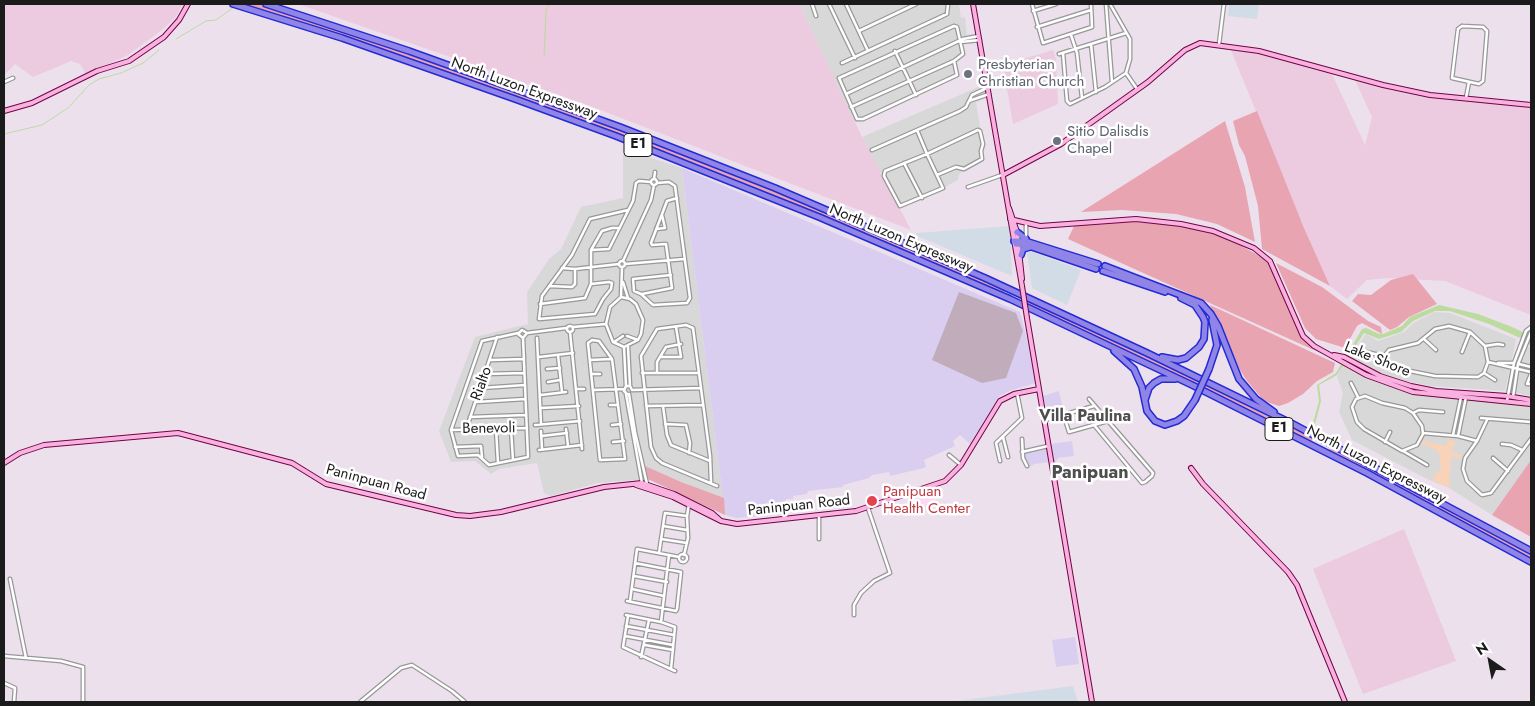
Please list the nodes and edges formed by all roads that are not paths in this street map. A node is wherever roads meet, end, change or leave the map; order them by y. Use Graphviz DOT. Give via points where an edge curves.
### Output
graph roads {
  1 [pos="188,4"];
  2 [pos="266,4"];
  3 [pos="812,4"];
  4 [pos="829,4"];
  5 [pos="851,4"];
  6 [pos="916,4"];
  7 [pos="948,4"];
  8 [pos="973,4"];
  9 [pos="1032,4"];
  10 [pos="1056,4"];
  11 [pos="1091,4"];
  12 [pos="1106,4"];
  13 [pos="1110,4"];
  14 [pos="1224,4"];
  15 [pos="236,5"];
  16 [pos="847,5"];
  17 [pos="1092,10"];
  18 [pos="1033,11"];
  19 [pos="816,16"];
  20 [pos="1037,27"];
  21 [pos="860,31"];
  22 [pos="1126,33"];
  23 [pos="1071,35"];
  24 [pos="970,38"];
  25 [pos="980,38"];
  26 [pos="1109,40"];
  27 [pos="960,42"];
  28 [pos="971,42"];
  29 [pos="1091,44"];
  30 [pos="1220,44"];
  31 [pos="1076,49"];
  32 [pos="868,50"];
  33 [pos="895,51"];
  34 [pos="854,58"];
  35 [pos="954,61"];
  36 [pos="842,62"];
  37 [pos="903,67"];
  38 [pos="1126,73"];
  39 [pos="12,78"];
  40 [pos="910,81"];
  41 [pos="4,82"];
  42 [pos="1112,82"];
  43 [pos="1469,82"];
  44 [pos="989,87"];
  45 [pos="1137,89"];
  46 [pos="980,91"];
  47 [pos="1096,92"];
  48 [pos="990,93"];
  49 [pos="846,94"];
  50 [pos="916,95"];
  51 [pos="982,96"];
  52 [pos="1082,98"];
  53 [pos="1466,99"];
  54 [pos="969,101"];
  55 [pos="1531,105"];
  56 [pos="851,107"];
  57 [pos="4,111"];
  58 [pos="917,130"];
  59 [pos="872,150"];
  60 [pos="927,154"];
  61 [pos="904,163"];
  62 [pos="655,172"];
  63 [pos="937,175"];
  64 [pos="1003,175"];
  65 [pos="654,179"];
  66 [pos="657,183"];
  67 [pos="652,184"];
  68 [pos="968,187"];
  69 [pos="678,198"];
  70 [pos="922,198"];
  71 [pos="628,210"];
  72 [pos="662,215"];
  73 [pos="1011,219"];
  74 [pos="1026,224"];
  75 [pos="618,228"];
  76 [pos="656,229"];
  77 [pos="1017,232"];
  78 [pos="1026,240"];
  79 [pos="1016,243"];
  80 [pos="1032,245"];
  81 [pos="591,250"];
  82 [pos="1020,255"];
  83 [pos="684,259"];
  84 [pos="669,260"];
  85 [pos="624,262"];
  86 [pos="621,266"];
  87 [pos="1097,266"];
  88 [pos="562,268"];
  89 [pos="590,268"];
  90 [pos="574,269"];
  91 [pos="671,275"];
  92 [pos="622,280"];
  93 [pos="591,284"];
  94 [pos="549,286"];
  95 [pos="1022,286"];
  96 [pos="634,291"];
  97 [pos="641,294"];
  98 [pos="627,296"];
  99 [pos="621,297"];
  100 [pos="1181,298"];
  101 [pos="1192,298"];
  102 [pos="540,304"];
  103 [pos="1200,306"];
  104 [pos="606,324"];
  105 [pos="573,327"];
  106 [pos="676,327"];
  107 [pos="566,328"];
  108 [pos="1530,330"];
  109 [pos="570,332"];
  110 [pos="1470,332"];
  111 [pos="518,333"];
  112 [pos="527,333"];
  113 [pos="497,337"];
  114 [pos="523,338"];
  115 [pos="538,338"];
  116 [pos="1424,339"];
  117 [pos="638,340"];
  118 [pos="613,342"];
  119 [pos="1103,343"];
  120 [pos="681,344"];
  121 [pos="1503,345"];
  122 [pos="1485,346"];
  123 [pos="626,347"];
  124 [pos="1436,350"];
  125 [pos="1366,352"];
  126 [pos="1462,352"];
  127 [pos="573,353"];
  128 [pos="1147,353"];
  129 [pos="558,355"];
  130 [pos="1384,356"];
  131 [pos="538,357"];
  132 [pos="660,357"];
  133 [pos="524,359"];
  134 [pos="612,359"];
  135 [pos="491,360"];
  136 [pos="590,360"];
  137 [pos="1488,362"];
  138 [pos="1498,363"];
  139 [pos="1514,363"];
  140 [pos="1518,364"];
  141 [pos="1513,367"];
  142 [pos="1531,367"];
  143 [pos="560,368"];
  144 [pos="1517,368"];
  145 [pos="547,369"];
  146 [pos="525,372"];
  147 [pos="642,373"];
  148 [pos="657,373"];
  149 [pos="699,373"];
  150 [pos="1484,373"];
  151 [pos="1531,373"];
  152 [pos="486,374"];
  153 [pos="591,374"];
  154 [pos="600,374"];
  155 [pos="560,380"];
  156 [pos="1494,380"];
  157 [pos="548,382"];
  158 [pos="1351,383"];
  159 [pos="1531,384"];
  160 [pos="525,385"];
  161 [pos="1192,385"];
  162 [pos="627,387"];
  163 [pos="481,388"];
  164 [pos="643,388"];
  165 [pos="700,388"];
  166 [pos="577,389"];
  167 [pos="584,389"];
  168 [pos="616,389"];
  169 [pos="1039,389"];
  170 [pos="593,390"];
  171 [pos="632,390"];
  172 [pos="562,392"];
  173 [pos="566,392"];
  174 [pos="1017,393"];
  175 [pos="627,394"];
  176 [pos="541,395"];
  177 [pos="1358,396"];
  178 [pos="1463,396"];
  179 [pos="1507,398"];
  180 [pos="526,399"];
  181 [pos="1089,399"];
  182 [pos="1512,399"];
  183 [pos="1531,400"];
  184 [pos="476,402"];
  185 [pos="618,404"];
  186 [pos="1531,404"];
  187 [pos="610,405"];
  188 [pos="703,405"];
  189 [pos="579,406"];
  190 [pos="646,406"];
  191 [pos="663,406"];
  192 [pos="1096,407"];
  193 [pos="541,408"];
  194 [pos="1145,408"];
  195 [pos="1460,411"];
  196 [pos="1443,412"];
  197 [pos="1413,413"];
  198 [pos="527,415"];
  199 [pos="1064,416"];
  200 [pos="470,417"];
  201 [pos="1481,418"];
  202 [pos="1045,420"];
  203 [pos="1486,420"];
  204 [pos="580,421"];
  205 [pos="1108,421"];
  206 [pos="1531,422"];
  207 [pos="1291,423"];
  208 [pos="541,424"];
  209 [pos="621,424"];
  210 [pos="665,424"];
  211 [pos="535,425"];
  212 [pos="612,425"];
  213 [pos="1094,425"];
  214 [pos="527,428"];
  215 [pos="496,429"];
  216 [pos="511,429"];
  217 [pos="451,430"];
  218 [pos="466,430"];
  219 [pos="541,431"];
  220 [pos="1390,432"];
  221 [pos="1423,433"];
  222 [pos="542,436"];
  223 [pos="1003,436"];
  224 [pos="1453,436"];
  225 [pos="1458,436"];
  226 [pos="1531,438"];
  227 [pos="1022,439"];
  228 [pos="624,441"];
  229 [pos="1477,441"];
  230 [pos="613,442"];
  231 [pos="1385,442"];
  232 [pos="1502,444"];
  233 [pos="582,445"];
  234 [pos="568,446"];
  235 [pos="1050,446"];
  236 [pos="455,447"];
  237 [pos="582,449"];
  238 [pos="1522,450"];
  239 [pos="1402,451"];
  240 [pos="1022,452"];
  241 [pos="638,453"];
  242 [pos="689,453"];
  243 [pos="949,455"];
  244 [pos="482,457"];
  245 [pos="1008,457"];
  246 [pos="1493,458"];
  247 [pos="513,460"];
  248 [pos="710,461"];
  249 [pos="1000,461"];
  250 [pos="4,463"];
  251 [pos="498,464"];
  252 [pos="961,465"];
  253 [pos="1427,465"];
  254 [pos="1027,466"];
  255 [pos="1191,468"];
  256 [pos="1508,471"];
  257 [pos="645,473"];
  258 [pos="640,474"];
  259 [pos="711,482"];
  260 [pos="645,486"];
  261 [pos="717,486"];
  262 [pos="689,504"];
  263 [pos="868,508"];
  264 [pos="686,516"];
  265 [pos="820,516"];
  266 [pos="663,526"];
  267 [pos="687,530"];
  268 [pos="661,539"];
  269 [pos="819,540"];
  270 [pos="687,543"];
  271 [pos="1531,551"];
  272 [pos="659,553"];
  273 [pos="684,554"];
  274 [pos="669,555"];
  275 [pos="679,557"];
  276 [pos="635,562"];
  277 [pos="1531,562"];
  278 [pos="668,569"];
  279 [pos="634,576"];
  280 [pos="10,579"];
  281 [pos="667,582"];
  282 [pos="632,589"];
  283 [pos="665,596"];
  284 [pos="663,609"];
  285 [pos="854,615"];
  286 [pos="649,620"];
  287 [pos="662,622"];
  288 [pos="626,626"];
  289 [pos="647,630"];
  290 [pos="674,635"];
  291 [pos="625,636"];
  292 [pos="645,640"];
  293 [pos="644,645"];
  294 [pos="673,645"];
  295 [pos="673,650"];
  296 [pos="4,656"];
  297 [pos="641,657"];
  298 [pos="26,658"];
  299 [pos="671,670"];
  300 [pos="675,672"];
  301 [pos="4,683"];
  302 [pos="14,702"];
  303 [pos="83,702"];
  304 [pos="360,702"];
  305 [pos="465,702"];
  306 [pos="1092,702"];
  307 [pos="1345,702"];
  1 -- 57 [label="main road" via="164,37 129,61 97,71 32,102"];
  2 -- 128 [label="highway, North Luzon Expressway / E1" via="518,90 718,166 976,274"];
  3 -- 19 [label="street"];
  4 -- 34 [label="street"];
  5 -- 16 [label="street"];
  6 -- 21 [label="street"];
  7 -- 32 [label="street" via="947,14"];
  8 -- 25 [label="main road"];
  9 -- 18 [label="street"];
  10 -- 18 [label="street"];
  11 -- 17 [label="street"];
  12 -- 26 [label="street"];
  13 -- 22 [label="street"];
  14 -- 30 [label="street"];
  15 -- 119 [label="highway, North Luzon Expressway / E1" via="397,57 616,136 837,225"];
  16 -- 21 [label="street"];
  17 -- 20 [label="street"];
  17 -- 23 [label="street" via="1092,27"];
  18 -- 20 [label="street"];
  20 -- 23 [label="street" via="1042,43"];
  21 -- 32 [label="street"];
  22 -- 26 [label="street"];
  22 -- 38 [label="street" via="1131,53"];
  23 -- 31 [label="street"];
  24 -- 25 [label="street"];
  24 -- 27 [label="street"];
  24 -- 28 [label="street"];
  25 -- 28 [label="street"];
  25 -- 44 [label="main road"];
  26 -- 29 [label="street"];
  26 -- 42 [label="street"];
  27 -- 28 [label="street"];
  27 -- 33 [label="street" via="955,26"];
  27 -- 35 [label="street" via="962,56"];
  27 -- 37 [label="street"];
  29 -- 31 [label="street"];
  29 -- 47 [label="street"];
  30 -- 45 [label="main road" via="1200,43 1190,47"];
  30 -- 53 [label="main road" via="1279,56 1401,89"];
  31 -- 52 [label="street"];
  31 -- 52 [label="street" via="1061,54 1068,103"];
  32 -- 34 [label="street"];
  33 -- 37 [label="street"];
  33 -- 49 [label="street" via="839,78"];
  34 -- 36 [label="street"];
  35 -- 40 [label="street"];
  35 -- 50 [label="street" via="957,75"];
  37 -- 40 [label="street"];
  37 -- 49 [label="street"];
  38 -- 42 [label="street"];
  38 -- 45 [label="street"];
  39 -- 41 [label="street"];
  40 -- 50 [label="street"];
  40 -- 56 [label="street"];
  42 -- 47 [label="street"];
  43 -- 43 [label="street" via="1479,84 1483,80 1487,31 1483,27 1462,26 1458,30 1452,78"];
  43 -- 53 [label="street"];
  44 -- 46 [label="street"];
  44 -- 48 [label="main road"];
  45 -- 64 [label="main road" via="1056,147"];
  46 -- 51 [label="street"];
  46 -- 54 [label="street"];
  47 -- 52 [label="street"];
  48 -- 51 [label="street"];
  48 -- 64 [label="main road"];
  49 -- 56 [label="street"];
  50 -- 56 [label="street" via="860,120"];
  51 -- 54 [label="street"];
  53 -- 55 [label="main road"];
  54 -- 58 [label="street" via="960,111"];
  58 -- 59 [label="street"];
  58 -- 60 [label="street"];
  60 -- 61 [label="street"];
  60 -- 63 [label="street"];
  60 -- 63 [label="street" via="980,131 982,159"];
  61 -- 70 [label="street"];
  61 -- 70 [label="street" via="884,174 897,202 901,206"];
  62 -- 65 [label="street"];
  63 -- 70 [label="street" via="942,190"];
  64 -- 68 [label="street"];
  64 -- 73 [label="main road"];
  65 -- 66 [label="street"];
  65 -- 67 [label="street"];
  66 -- 67 [label="street"];
  66 -- 69 [label="street" via="674,184"];
  67 -- 71 [label="street" via="636,182"];
  67 -- 85 [label="street" via="651,200"];
  69 -- 72 [label="street" via="668,200"];
  69 -- 83 [label="street"];
  71 -- 75 [label="street"];
  71 -- 88 [label="street" via="591,218"];
  72 -- 76 [label="street"];
  72 -- 76 [label="street" via="665,228"];
  73 -- 74 [label="main road"];
  73 -- 77 [label="main road"];
  73 -- 79 [label="main road"];
  74 -- 78 [label="street"];
  74 -- 178 [label="main road, Lake Shore" via="1053,226 1136,218 1160,220 1197,226 1240,242 1270,261 1303,336 1314,346 1376,380 1404,389"];
  75 -- 81 [label="street" via="602,231"];
  75 -- 81 [label="street" via="609,249"];
  76 -- 84 [label="street" via="651,244 666,244"];
  77 -- 78 [label="highway"];
  77 -- 79 [label="main road"];
  78 -- 80 [label="highway"];
  79 -- 80 [label="highway"];
  79 -- 82 [label="main road"];
  79 -- 95 [label="main road"];
  80 -- 82 [label="highway"];
  80 -- 87 [label="highway"];
  81 -- 89 [label="street"];
  82 -- 95 [label="main road"];
  83 -- 84 [label="street"];
  83 -- 97 [label="street" via="689,302 652,305"];
  84 -- 85 [label="street"];
  84 -- 91 [label="street"];
  85 -- 86 [label="street"];
  85 -- 86 [label="street"];
  86 -- 89 [label="street"];
  86 -- 92 [label="street"];
  88 -- 90 [label="street"];
  88 -- 94 [label="street"];
  89 -- 90 [label="street"];
  89 -- 93 [label="street"];
  90 -- 94 [label="street" via="574,286"];
  91 -- 96 [label="street" via="633,279"];
  91 -- 97 [label="street" via="672,289"];
  92 -- 98 [label="street"];
  92 -- 99 [label="street"];
  93 -- 102 [label="street" via="584,299"];
  93 -- 102 [label="street" via="612,283 595,314 541,320 538,317"];
  94 -- 102 [label="street"];
  95 -- 169 [label="main road, bridge"];
  96 -- 97 [label="street"];
  96 -- 98 [label="street"];
  98 -- 99 [label="street"];
  98 -- 117 [label="street" via="643,316"];
  99 -- 104 [label="street" via="610,307"];
  100 -- 101 [label="highway" via="1104,269"];
  100 -- 103 [label="highway"];
  100 -- 128 [label="highway" via="1195,305 1205,322 1204,339 1186,358 1178,360"];
  101 -- 103 [label="highway"];
  101 -- 207 [label="highway" via="1211,314 1244,385 1262,404"];
  103 -- 194 [label="highway, bridge" via="1209,315 1216,332 1216,352 1195,400 1181,419 1169,424 1154,421"];
  104 -- 105 [label="street"];
  104 -- 118 [label="street"];
  105 -- 107 [label="street"];
  105 -- 109 [label="street"];
  106 -- 120 [label="street"];
  106 -- 147 [label="street" via="655,331 641,356"];
  106 -- 149 [label="street" via="690,325 693,328"];
  107 -- 109 [label="street"];
  107 -- 112 [label="street"];
  108 -- 139 [label="street"];
  108 -- 140 [label="street"];
  109 -- 127 [label="street"];
  110 -- 116 [label="street" via="1445,326 1435,329"];
  110 -- 122 [label="street"];
  110 -- 126 [label="street"];
  111 -- 112 [label="street" via="523,330"];
  111 -- 113 [label="street"];
  111 -- 114 [label="street"];
  112 -- 114 [label="street"];
  113 -- 135 [label="street, Rialto"];
  113 -- 217 [label="street" via="482,341"];
  114 -- 133 [label="street"];
  115 -- 131 [label="street"];
  116 -- 124 [label="street"];
  116 -- 130 [label="street" via="1389,350"];
  117 -- 118 [label="street" via="625,336"];
  117 -- 123 [label="street"];
  118 -- 123 [label="street"];
  119 -- 161 [label="highway, North Luzon Expressway / E1"];
  119 -- 194 [label="highway" via="1134,369 1142,387"];
  120 -- 132 [label="street" via="669,345"];
  120 -- 132 [label="street" via="680,359"];
  121 -- 122 [label="street"];
  122 -- 137 [label="street"];
  123 -- 162 [label="street"];
  125 -- 130 [label="street"];
  127 -- 129 [label="street"];
  127 -- 166 [label="street"];
  128 -- 207 [label="highway, North Luzon Expressway / E1"];
  129 -- 131 [label="street"];
  129 -- 143 [label="street"];
  130 -- 150 [label="street" via="1390,365 1435,376 1474,379"];
  131 -- 176 [label="street"];
  132 -- 148 [label="street"];
  133 -- 135 [label="street"];
  133 -- 146 [label="street"];
  134 -- 136 [label="street"];
  134 -- 136 [label="street" via="594,340 588,342"];
  134 -- 168 [label="street"];
  135 -- 152 [label="street, Rialto"];
  136 -- 153 [label="street"];
  137 -- 138 [label="street"];
  137 -- 150 [label="street"];
  138 -- 139 [label="street"];
  138 -- 141 [label="street"];
  139 -- 140 [label="street"];
  139 -- 141 [label="street"];
  140 -- 142 [label="street"];
  140 -- 144 [label="street"];
  141 -- 144 [label="street"];
  141 -- 179 [label="street"];
  143 -- 145 [label="street"];
  143 -- 155 [label="street"];
  144 -- 151 [label="street"];
  144 -- 182 [label="street"];
  146 -- 152 [label="street"];
  146 -- 160 [label="street"];
  147 -- 148 [label="street"];
  147 -- 164 [label="street"];
  148 -- 149 [label="street"];
  149 -- 165 [label="street"];
  150 -- 156 [label="street"];
  151 -- 159 [label="street" via="1527,384"];
  152 -- 163 [label="street, Rialto"];
  153 -- 154 [label="street"];
  153 -- 170 [label="street"];
  155 -- 157 [label="street"];
  155 -- 172 [label="street"];
  158 -- 177 [label="street"];
  160 -- 163 [label="street"];
  160 -- 180 [label="street"];
  161 -- 194 [label="highway" via="1169,378 1158,380 1147,393"];
  161 -- 277 [label="highway, North Luzon Expressway / E1" via="1367,473"];
  162 -- 168 [label="street"];
  162 -- 171 [label="street"];
  162 -- 175 [label="street"];
  163 -- 184 [label="street, Rialto"];
  164 -- 165 [label="street"];
  164 -- 171 [label="street"];
  164 -- 190 [label="street"];
  165 -- 188 [label="street"];
  166 -- 167 [label="street"];
  166 -- 189 [label="street"];
  168 -- 170 [label="street"];
  168 -- 185 [label="street"];
  169 -- 174 [label="main road, Paninpuan Road"];
  169 -- 202 [label="main road"];
  170 -- 228 [label="street" via="600,460 625,459"];
  171 -- 175 [label="street"];
  172 -- 173 [label="street"];
  172 -- 176 [label="street"];
  174 -- 223 [label="street" via="1022,418"];
  174 -- 252 [label="main road, Paninpuan Road" via="997,405"];
  175 -- 241 [label="street"];
  176 -- 193 [label="street"];
  177 -- 197 [label="street"];
  177 -- 231 [label="street" via="1352,407 1358,422"];
  178 -- 179 [label="main road, Lake Shore"];
  178 -- 195 [label="street"];
  179 -- 182 [label="main road, Lake Shore"];
  180 -- 184 [label="street"];
  180 -- 198 [label="street"];
  181 -- 192 [label="street"];
  182 -- 183 [label="main road, Lake Shore"];
  182 -- 186 [label="main road, Lake Shore"];
  184 -- 200 [label="street, Rialto"];
  185 -- 187 [label="street"];
  185 -- 209 [label="street"];
  188 -- 191 [label="street"];
  188 -- 248 [label="street"];
  189 -- 193 [label="street"];
  189 -- 204 [label="street"];
  190 -- 191 [label="street"];
  190 -- 259 [label="street" via="651,447 656,458"];
  191 -- 210 [label="street"];
  192 -- 199 [label="street"];
  192 -- 205 [label="street"];
  193 -- 208 [label="street"];
  195 -- 224 [label="street"];
  195 -- 225 [label="street"];
  196 -- 197 [label="street" via="1419,410"];
  197 -- 221 [label="street"];
  198 -- 200 [label="street"];
  198 -- 214 [label="street"];
  199 -- 202 [label="street"];
  199 -- 213 [label="street" via="1069,432"];
  200 -- 218 [label="street, Rialto"];
  201 -- 203 [label="street"];
  202 -- 235 [label="main road"];
  203 -- 206 [label="street"];
  203 -- 229 [label="street"];
  204 -- 208 [label="street"];
  204 -- 233 [label="street"];
  205 -- 213 [label="street"];
  205 -- 213 [label="street" via="1153,473 1146,482 1142,482"];
  207 -- 271 [label="highway, North Luzon Expressway / E1"];
  208 -- 211 [label="street"];
  209 -- 212 [label="street"];
  209 -- 228 [label="street"];
  210 -- 242 [label="street" via="672,445"];
  210 -- 242 [label="street" via="687,426"];
  214 -- 216 [label="street, Benevoli"];
  214 -- 247 [label="street" via="528,456"];
  215 -- 216 [label="street, Benevoli"];
  215 -- 218 [label="street, Benevoli"];
  215 -- 251 [label="street"];
  216 -- 247 [label="street"];
  217 -- 218 [label="street, Benevoli"];
  217 -- 236 [label="street"];
  219 -- 222 [label="street"];
  220 -- 231 [label="street"];
  221 -- 224 [label="street"];
  221 -- 239 [label="street" via="1417,445"];
  222 -- 234 [label="street" via="566,431"];
  222 -- 234 [label="street" via="541,450"];
  223 -- 245 [label="street"];
  223 -- 249 [label="street" via="996,444"];
  224 -- 225 [label="street"];
  225 -- 229 [label="street"];
  226 -- 238 [label="street"];
  227 -- 240 [label="street"];
  228 -- 230 [label="street"];
  229 -- 256 [label="street" via="1465,458 1463,469 1464,478 1471,485 1488,496"];
  231 -- 239 [label="street"];
  232 -- 238 [label="street"];
  233 -- 234 [label="street"];
  233 -- 237 [label="street"];
  235 -- 240 [label="street"];
  235 -- 306 [label="main road"];
  236 -- 244 [label="street" via="458,456"];
  236 -- 244 [label="street" via="481,446"];
  238 -- 256 [label="street"];
  239 -- 253 [label="street"];
  240 -- 254 [label="street"];
  241 -- 257 [label="street"];
  241 -- 258 [label="street"];
  242 -- 248 [label="street"];
  243 -- 252 [label="street"];
  244 -- 251 [label="street" via="489,465"];
  246 -- 256 [label="street"];
  247 -- 251 [label="street"];
  248 -- 259 [label="street"];
  250 -- 260 [label="main road, Paninpuan Road" via="20,453 44,446 178,433 292,464 326,484 470,516 546,503 604,487"];
  252 -- 263 [label="main road, Paninpuan Road" via="938,485"];
  255 -- 307 [label="main road" via="1296,584"];
  257 -- 258 [label="street"];
  257 -- 260 [label="street"];
  258 -- 260 [label="street"];
  259 -- 261 [label="street"];
  260 -- 262 [label="main road, Paninpuan Road"];
  262 -- 264 [label="street"];
  262 -- 265 [label="main road, Paninpuan Road" via="721,521 737,524"];
  263 -- 265 [label="main road, Paninpuan Road"];
  263 -- 285 [label="street" via="890,573 861,593 854,605"];
  264 -- 266 [label="street" via="666,512"];
  264 -- 267 [label="street"];
  265 -- 269 [label="street"];
  266 -- 267 [label="street"];
  266 -- 268 [label="street"];
  267 -- 270 [label="street"];
  268 -- 270 [label="street"];
  268 -- 272 [label="street"];
  270 -- 273 [label="street"];
  272 -- 274 [label="street"];
  272 -- 276 [label="street" via="637,549"];
  273 -- 275 [label="street"];
  273 -- 275 [label="street" via="685,561 681,562"];
  274 -- 275 [label="street"];
  274 -- 278 [label="street"];
  276 -- 278 [label="street"];
  276 -- 279 [label="street"];
  278 -- 281 [label="street"];
  278 -- 284 [label="street" via="681,573 677,610"];
  279 -- 281 [label="street"];
  279 -- 282 [label="street"];
  280 -- 298 [label="street"];
  281 -- 283 [label="street"];
  282 -- 283 [label="street"];
  282 -- 284 [label="street" via="628,601"];
  283 -- 284 [label="street"];
  284 -- 287 [label="street"];
  286 -- 287 [label="street"];
  286 -- 288 [label="street" via="627,615"];
  286 -- 289 [label="street"];
  287 -- 290 [label="street" via="675,626"];
  288 -- 289 [label="street"];
  288 -- 291 [label="street"];
  289 -- 290 [label="street"];
  289 -- 292 [label="street"];
  290 -- 294 [label="street"];
  291 -- 292 [label="street"];
  291 -- 297 [label="street" via="621,647"];
  292 -- 293 [label="street"];
  292 -- 294 [label="street"];
  293 -- 295 [label="street"];
  293 -- 297 [label="street"];
  294 -- 295 [label="street"];
  295 -- 299 [label="street"];
  296 -- 298 [label="street"];
  297 -- 299 [label="street"];
  298 -- 303 [label="street" via="84,667"];
  299 -- 300 [label="street"];
  301 -- 302 [label="street" via="15,688"];
  304 -- 305 [label="street" via="401,668 412,665"];
}
